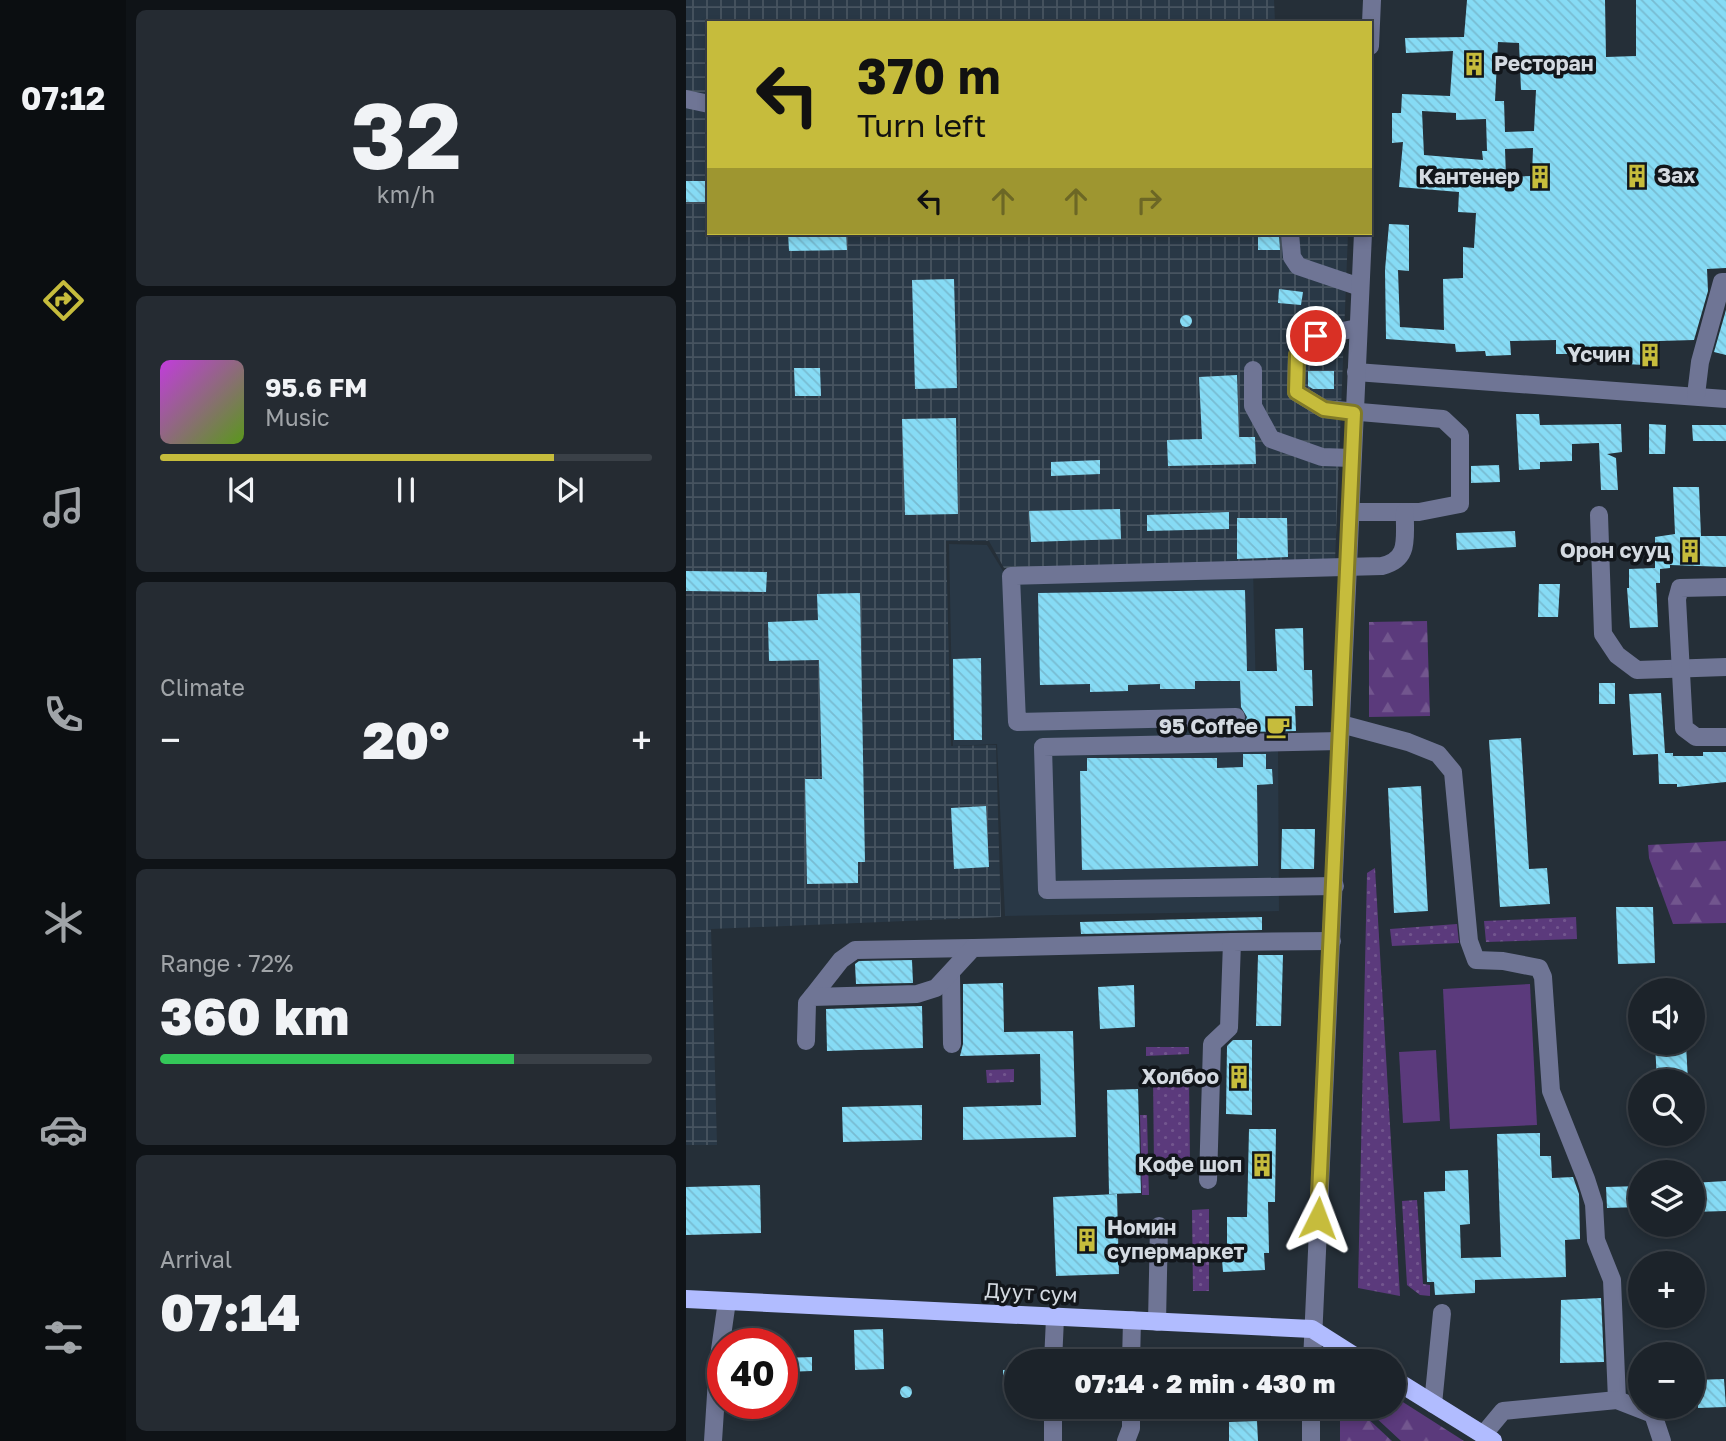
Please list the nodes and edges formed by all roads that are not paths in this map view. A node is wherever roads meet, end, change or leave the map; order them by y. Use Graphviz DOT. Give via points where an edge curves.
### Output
graph roads {
  1 [pos="1372,0"];
  2 [pos="1371,21"];
  3 [pos="686,99"];
  4 [pos="707,104"];
  5 [pos="1290,235"];
  6 [pos="1363,235"];
  7 [pos="1726,282"];
  8 [pos="1360,287"];
  9 [pos="1358,328"];
  10 [pos="1253,370"];
  11 [pos="1356,372"];
  12 [pos="1696,396"];
  13 [pos="1726,399"];
  14 [pos="1354,413"];
  15 [pos="1352,458"];
  16 [pos="1350,512"];
  17 [pos="1405,512"];
  18 [pos="1599,515"];
  19 [pos="1346,569"];
  20 [pos="1726,587"];
  21 [pos="1726,667"];
  22 [pos="1681,668"];
  23 [pos="1236,717"];
  24 [pos="1341,732"];
  25 [pos="1726,737"];
  26 [pos="1335,886"];
  27 [pos="1332,941"];
  28 [pos="1232,942"];
  29 [pos="973,948"];
  30 [pos="951,974"];
  31 [pos="812,998"];
  32 [pos="806,1041"];
  33 [pos="952,1044"];
  34 [pos="1208,1180"];
  35 [pos="1159,1226"];
  36 [pos="686,1298"];
  37 [pos="727,1301"];
  38 [pos="1442,1313"];
  39 [pos="1055,1318"];
  40 [pos="1132,1321"];
  41 [pos="1157,1322"];
  42 [pos="1312,1329"];
  43 [pos="1054,1349"];
  44 [pos="1131,1349"];
  45 [pos="1312,1349"];
  46 [pos="1344,1349"];
  47 [pos="1406,1387"];
  48 [pos="1616,1400"];
  49 [pos="1433,1404"];
  50 [pos="1053,1419"];
  51 [pos="1131,1419"];
  52 [pos="1311,1419"];
  53 [pos="1488,1438"];
  54 [pos="713,1441"];
  55 [pos="1053,1441"];
  56 [pos="1126,1441"];
  57 [pos="1311,1441"];
  58 [pos="1662,1441"];
  1 -- 2 [label="street"];
  3 -- 4 [label="street"];
  5 -- 8 [label="street" via="1292,257 1298,266"];
  6 -- 8 [label="street"];
  7 -- 12 [label="street" via="1722,282 1700,362"];
  8 -- 9 [label="street"];
  9 -- 11 [label="street"];
  9 -- 14 [label="street" via="1316,336 1297,355 1296,392 1324,409"];
  10 -- 15 [label="street" via="1253,406 1271,439 1322,457"];
  11 -- 12 [label="street"];
  11 -- 14 [label="street"];
  12 -- 13 [label="street"];
  14 -- 15 [label="street"];
  14 -- 17 [label="street" via="1443,419 1460,435 1460,504"];
  15 -- 16 [label="street"];
  16 -- 17 [label="street"];
  16 -- 19 [label="street"];
  17 -- 19 [label="street" via="1402,555 1395,563"];
  18 -- 22 [label="street" via="1602,634 1617,655 1637,670"];
  19 -- 23 [label="street" via="1011,576 1017,722"];
  19 -- 24 [label="street"];
  20 -- 22 [label="street" via="1680,588"];
  21 -- 22 [label="street"];
  22 -- 25 [label="street" via="1684,728 1696,737"];
  24 -- 26 [label="street"];
  24 -- 26 [label="street" via="1043,747 1047,890"];
  24 -- 48 [label="street" via="1428,750 1438,754 1453,772 1469,941 1476,960 1539,968 1543,977 1551,1091 1587,1180 1596,1240 1612,1280"];
  26 -- 27 [label="street"];
  27 -- 28 [label="street"];
  27 -- 42 [label="street"];
  28 -- 29 [label="street"];
  28 -- 34 [label="street" via="1229,1028 1212,1044"];
  29 -- 30 [label="street"];
  29 -- 31 [label="street" via="855,950 841,960"];
  30 -- 31 [label="street" via="936,988 916,994"];
  30 -- 33 [label="street"];
  31 -- 32 [label="street" via="807,1003"];
  35 -- 41 [label="street"];
  36 -- 37 [label="main road, Дуут сум"];
  37 -- 39 [label="main road, Дуут сум"];
  37 -- 54 [label="street"];
  38 -- 49 [label="street"];
  39 -- 40 [label="main road, Дуут сум"];
  39 -- 43 [label="street"];
  40 -- 41 [label="main road, Дуут сум"];
  40 -- 44 [label="street"];
  41 -- 42 [label="main road, Дуут сум"];
  42 -- 45 [label="street"];
  42 -- 46 [label="main road, Дуут сум"];
  47 -- 49 [label="main road"];
  48 -- 53 [label="street" via="1503,1411"];
  48 -- 58 [label="street" via="1653,1414"];
  49 -- 53 [label="main road"];
  50 -- 55 [label="street"];
  51 -- 56 [label="street"];
  52 -- 57 [label="street"];
}
